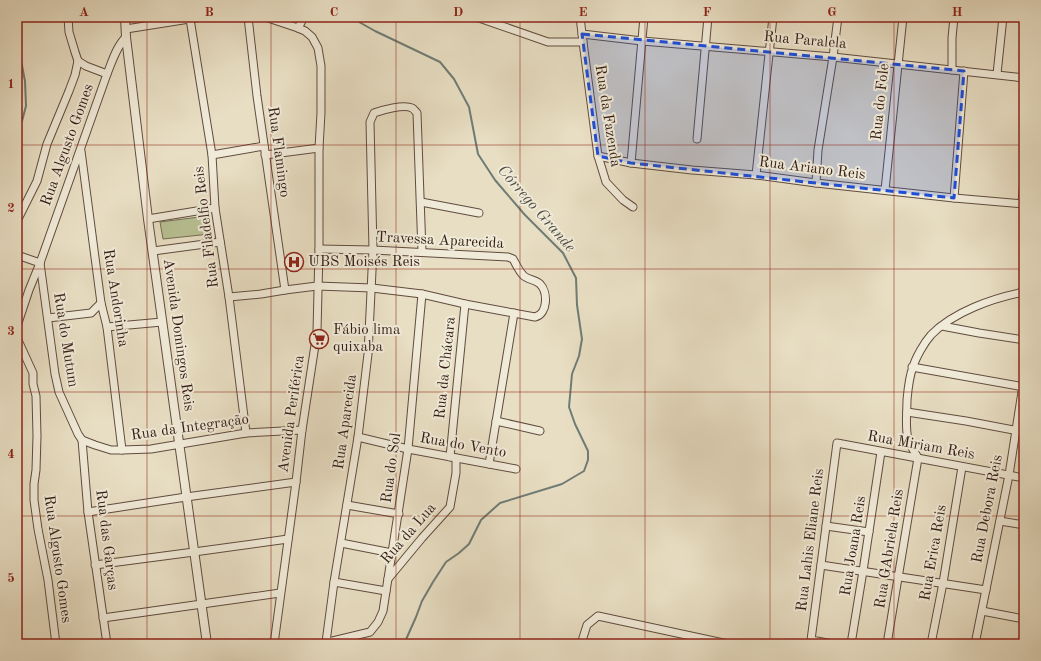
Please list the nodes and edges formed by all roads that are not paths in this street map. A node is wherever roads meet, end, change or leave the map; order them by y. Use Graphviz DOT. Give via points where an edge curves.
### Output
graph roads {
  1 [pos="68,17"];
  2 [pos="124,17"];
  3 [pos="202,17"];
  4 [pos="248,17"];
  5 [pos="265,17"];
  6 [pos="304,17"];
  7 [pos="476,17"];
  8 [pos="580,17"];
  9 [pos="644,17"];
  10 [pos="708,17"];
  11 [pos="772,17"];
  12 [pos="838,17"];
  13 [pos="903,17"];
  14 [pos="954,17"];
  15 [pos="1003,17"];
  16 [pos="181,18"];
  17 [pos="190,19"];
  18 [pos="298,28"];
  19 [pos="126,29"];
  20 [pos="126,38"];
  21 [pos="582,38"];
  22 [pos="642,40"];
  23 [pos="705,45"];
  24 [pos="769,51"];
  25 [pos="833,57"];
  26 [pos="78,61"];
  27 [pos="898,64"];
  28 [pos="952,70"];
  29 [pos="964,71"];
  30 [pos="107,74"];
  31 [pos="997,74"];
  32 [pos="1024,78"];
  33 [pos="697,139"];
  34 [pos="264,146"];
  35 [pos="318,148"];
  36 [pos="80,149"];
  37 [pos="212,155"];
  38 [pos="265,155"];
  39 [pos="598,156"];
  40 [pos="631,163"];
  41 [pos="756,175"];
  42 [pos="1024,177"];
  43 [pos="816,183"];
  44 [pos="885,190"];
  45 [pos="954,198"];
  46 [pos="421,202"];
  47 [pos="1023,204"];
  48 [pos="633,207"];
  49 [pos="215,208"];
  50 [pos="479,213"];
  51 [pos="148,219"];
  52 [pos="17,221"];
  53 [pos="220,242"];
  54 [pos="319,249"];
  55 [pos="373,250"];
  56 [pos="153,251"];
  57 [pos="422,252"];
  58 [pos="17,254"];
  59 [pos="40,263"];
  60 [pos="317,286"];
  61 [pos="372,288"];
  62 [pos="285,290"];
  63 [pos="1024,292"];
  64 [pos="422,294"];
  65 [pos="229,297"];
  66 [pos="101,303"];
  67 [pos="465,304"];
  68 [pos="517,313"];
  69 [pos="48,318"];
  70 [pos="162,322"];
  71 [pos="17,326"];
  72 [pos="942,326"];
  73 [pos="107,327"];
  74 [pos="17,338"];
  75 [pos="1024,340"];
  76 [pos="912,367"];
  77 [pos="1024,379"];
  78 [pos="1023,387"];
  79 [pos="907,412"];
  80 [pos="496,421"];
  81 [pos="302,430"];
  82 [pos="1016,430"];
  83 [pos="540,431"];
  84 [pos="1024,432"];
  85 [pos="246,433"];
  86 [pos="358,438"];
  87 [pos="82,440"];
  88 [pos="837,443"];
  89 [pos="178,444"];
  90 [pos="408,449"];
  91 [pos="122,450"];
  92 [pos="881,452"];
  93 [pos="453,458"];
  94 [pos="918,458"];
  95 [pos="489,464"];
  96 [pos="962,467"];
  97 [pos="516,469"];
  98 [pos="1009,475"];
  99 [pos="1024,478"];
  100 [pos="296,482"];
  101 [pos="186,497"];
  102 [pos="347,504"];
  103 [pos="88,512"];
  104 [pos="399,514"];
  105 [pos="1000,520"];
  106 [pos="1024,525"];
  107 [pos="826,526"];
  108 [pos="869,532"];
  109 [pos="288,539"];
  110 [pos="341,542"];
  111 [pos="194,552"];
  112 [pos="392,553"];
  113 [pos="95,565"];
  114 [pos="821,565"];
  115 [pos="863,571"];
  116 [pos="899,577"];
  117 [pos="388,579"];
  118 [pos="334,582"];
  119 [pos="943,583"];
  120 [pos="986,590"];
  121 [pos="386,591"];
  122 [pos="280,593"];
  123 [pos="201,604"];
  124 [pos="982,611"];
  125 [pos="103,618"];
  126 [pos="1024,618"];
  127 [pos="1024,633"];
  128 [pos="703,642"];
  129 [pos="323,643"];
  130 [pos="56,644"];
  131 [pos="107,644"];
  132 [pos="207,644"];
  133 [pos="274,644"];
  134 [pos="581,644"];
  135 [pos="728,644"];
  136 [pos="833,644"];
  137 [pos="851,644"];
  138 [pos="887,644"];
  139 [pos="931,644"];
  140 [pos="975,644"];
  141 [pos="1022,644"];
  1 -- 26 [label="street" via="69,32"];
  2 -- 19 [label="street, Avenida Domingos Reis"];
  3 -- 17 [label="street"];
  4 -- 34 [label="street, Rua Flamingo"];
  5 -- 18 [label="street, Avenida Periférica"];
  6 -- 18 [label="street"];
  7 -- 21 [label="street, Rua Paralela" via="548,42"];
  8 -- 21 [label="street, Rua da Fazenda"];
  9 -- 22 [label="street"];
  10 -- 23 [label="street"];
  11 -- 24 [label="street"];
  12 -- 25 [label="street"];
  13 -- 27 [label="street, Rua do Fole"];
  14 -- 28 [label="street"];
  15 -- 31 [label="street"];
  16 -- 17 [label="street"];
  16 -- 19 [label="street"];
  17 -- 37 [label="street, Rua Filadelfio Reis"];
  18 -- 35 [label="street, Avenida Periférica" via="312,37 318,48 321,97"];
  19 -- 20 [label="street, Avenida Domingos Reis"];
  20 -- 30 [label="street, Rua Algusto Gomes" via="122,41"];
  20 -- 51 [label="street, Avenida Domingos Reis"];
  21 -- 22 [label="street, Rua Paralela"];
  21 -- 39 [label="street, Rua da Fazenda"];
  22 -- 23 [label="street, Rua Paralela"];
  22 -- 40 [label="street"];
  23 -- 24 [label="street, Rua Paralela"];
  23 -- 33 [label="street"];
  24 -- 25 [label="street, Rua Paralela"];
  24 -- 41 [label="street"];
  25 -- 27 [label="street, Rua Paralela"];
  25 -- 43 [label="street" via="820,138"];
  26 -- 30 [label="street"];
  26 -- 52 [label="street" via="71,86 47,144 37,181"];
  27 -- 28 [label="street, Rua Paralela"];
  27 -- 44 [label="street, Rua do Fole"];
  28 -- 29 [label="street, Rua Paralela"];
  29 -- 31 [label="street, Rua Paralela"];
  29 -- 45 [label="street"];
  30 -- 36 [label="street, Rua Algusto Gomes"];
  31 -- 32 [label="street, Rua Paralela"];
  34 -- 37 [label="street"];
  34 -- 38 [label="street, Rua Flamingo"];
  35 -- 38 [label="street"];
  35 -- 54 [label="street, Avenida Periférica"];
  36 -- 59 [label="street, Rua Algusto Gomes"];
  36 -- 66 [label="street, Rua Andorinha"];
  37 -- 49 [label="street, Rua Filadelfio Reis"];
  38 -- 62 [label="street, Rua Flamingo"];
  39 -- 40 [label="street, Rua Ariano Reis"];
  39 -- 48 [label="street, Rua da Fazenda" via="606,182"];
  40 -- 41 [label="street, Rua Ariano Reis"];
  41 -- 43 [label="street, Rua Ariano Reis"];
  42 -- 47 [label="street"];
  43 -- 44 [label="street, Rua Ariano Reis"];
  44 -- 45 [label="street, Rua Ariano Reis"];
  45 -- 47 [label="street, Rua Ariano Reis"];
  46 -- 50 [label="street"];
  46 -- 55 [label="street, Rua Aparecida" via="417,113 408,107 384,109 374,113 370,122"];
  46 -- 57 [label="street"];
  49 -- 51 [label="street"];
  49 -- 53 [label="street, Rua Filadelfio Reis"];
  51 -- 56 [label="street, Avenida Domingos Reis"];
  53 -- 56 [label="street"];
  53 -- 65 [label="street, Rua Filadelfio Reis"];
  54 -- 55 [label="street, Travessa Aparecida"];
  54 -- 60 [label="street, Avenida Periférica"];
  55 -- 57 [label="street, Travessa Aparecida"];
  55 -- 61 [label="street, Rua Aparecida"];
  56 -- 70 [label="street, Avenida Domingos Reis"];
  57 -- 68 [label="street, Travessa Aparecida" via="513,259 524,277 538,282 545,293 543,313 535,317"];
  58 -- 59 [label="street"];
  59 -- 69 [label="street, Rua do Mutum"];
  59 -- 71 [label="street, Rua Algusto Gomes"];
  60 -- 61 [label="street"];
  60 -- 62 [label="street"];
  60 -- 81 [label="street, Avenida Periférica" via="317,332"];
  61 -- 64 [label="street"];
  61 -- 86 [label="street, Rua Aparecida" via="368,354"];
  62 -- 65 [label="street"];
  63 -- 72 [label="street" via="984,304"];
  64 -- 67 [label="street"];
  64 -- 90 [label="street, Rua do Sol"];
  65 -- 85 [label="street, Rua Filadelfio Reis"];
  66 -- 69 [label="street" via="91,313"];
  66 -- 73 [label="street, Rua Andorinha"];
  67 -- 68 [label="street"];
  67 -- 93 [label="street, Rua da Chácara"];
  68 -- 80 [label="street"];
  69 -- 87 [label="street, Rua do Mutum" via="58,392"];
  70 -- 73 [label="street"];
  70 -- 89 [label="street, Avenida Domingos Reis"];
  72 -- 75 [label="street"];
  72 -- 76 [label="street" via="930,336"];
  73 -- 91 [label="street, Rua Andorinha"];
  74 -- 130 [label="street, Rua Algusto Gomes" via="32,373 36,396 34,500"];
  76 -- 78 [label="street"];
  76 -- 79 [label="street"];
  77 -- 78 [label="street, Rua Debora Reis"];
  78 -- 82 [label="street, Rua Debora Reis"];
  79 -- 82 [label="street"];
  79 -- 94 [label="street" via="908,440"];
  80 -- 83 [label="street"];
  80 -- 95 [label="street"];
  81 -- 85 [label="street, Rua da Integração"];
  81 -- 100 [label="street, Avenida Periférica"];
  82 -- 84 [label="street"];
  82 -- 98 [label="street, Rua Debora Reis"];
  85 -- 89 [label="street, Rua da Integração"];
  86 -- 90 [label="street, Rua do Vento"];
  86 -- 102 [label="street, Rua Aparecida"];
  87 -- 91 [label="street, Rua da Integração" via="111,450"];
  87 -- 103 [label="street, Rua das Garças"];
  88 -- 92 [label="street, Rua Miriam Reis"];
  88 -- 107 [label="street, Rua Lahis Eliane Reis"];
  89 -- 91 [label="street, Rua da Integração"];
  89 -- 101 [label="street, Avenida Domingos Reis"];
  90 -- 93 [label="street, Rua do Vento"];
  90 -- 104 [label="street, Rua do Sol"];
  92 -- 94 [label="street, Rua Miriam Reis"];
  92 -- 108 [label="street, Rua Joana Reis"];
  93 -- 95 [label="street, Rua do Vento"];
  93 -- 117 [label="street, Rua da Lua" via="456,474 450,507"];
  94 -- 96 [label="street, Rua Miriam Reis"];
  94 -- 116 [label="street, Rua GAbriela Reis"];
  95 -- 97 [label="street, Rua do Vento"];
  96 -- 98 [label="street, Rua Miriam Reis"];
  96 -- 119 [label="street, Rua Erica Reis"];
  98 -- 99 [label="street, Rua Miriam Reis"];
  98 -- 105 [label="street, Rua Debora Reis"];
  100 -- 101 [label="street"];
  100 -- 109 [label="street, Avenida Periférica"];
  101 -- 103 [label="street"];
  101 -- 111 [label="street, Avenida Domingos Reis"];
  102 -- 104 [label="street"];
  102 -- 110 [label="street, Rua Aparecida"];
  103 -- 113 [label="street, Rua das Garças"];
  104 -- 112 [label="street, Rua do Sol"];
  105 -- 106 [label="street"];
  105 -- 120 [label="street, Rua Debora Reis"];
  107 -- 108 [label="street"];
  107 -- 114 [label="street, Rua Lahis Eliane Reis"];
  108 -- 115 [label="street, Rua Joana Reis"];
  109 -- 111 [label="street"];
  109 -- 122 [label="street, Avenida Periférica"];
  110 -- 112 [label="street"];
  110 -- 118 [label="street, Rua Aparecida"];
  111 -- 113 [label="street"];
  111 -- 123 [label="street, Avenida Domingos Reis"];
  112 -- 117 [label="street, Rua do Sol"];
  113 -- 125 [label="street, Rua das Garças"];
  114 -- 115 [label="street"];
  114 -- 136 [label="street, Rua Lahis Eliane Reis" via="811,640"];
  115 -- 116 [label="street"];
  115 -- 137 [label="street, Rua Joana Reis"];
  116 -- 119 [label="street"];
  116 -- 138 [label="street, Rua GAbriela Reis"];
  117 -- 121 [label="street, Rua do Sol"];
  118 -- 121 [label="street"];
  118 -- 129 [label="street, Rua Aparecida"];
  119 -- 120 [label="street"];
  119 -- 139 [label="street, Rua Erica Reis"];
  120 -- 124 [label="street, Rua Debora Reis"];
  121 -- 129 [label="street, Rua do Sol" via="383,610 370,632"];
  122 -- 123 [label="street"];
  122 -- 133 [label="street, Avenida Periférica"];
  123 -- 125 [label="street"];
  123 -- 132 [label="street, Avenida Domingos Reis"];
  124 -- 126 [label="street"];
  124 -- 140 [label="street, Rua Debora Reis"];
  125 -- 131 [label="street, Rua das Garças"];
  127 -- 141 [label="street"];
  128 -- 134 [label="street" via="598,616 587,625"];
  128 -- 135 [label="street"];
}
